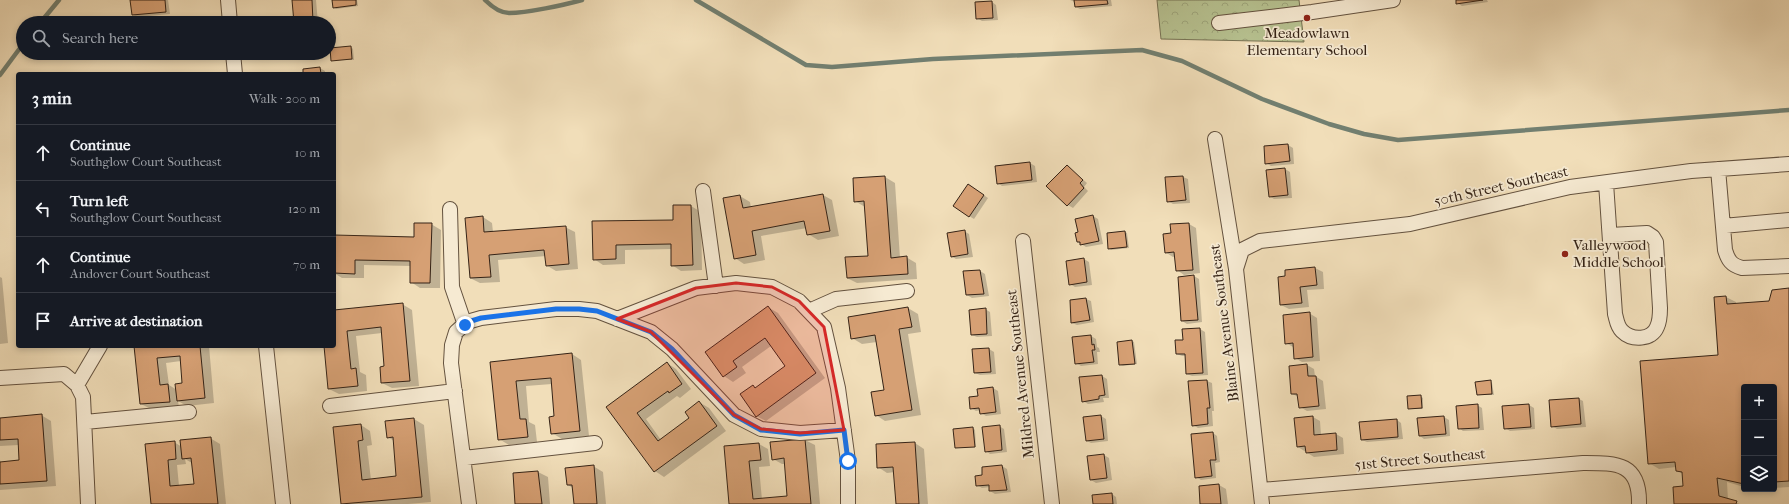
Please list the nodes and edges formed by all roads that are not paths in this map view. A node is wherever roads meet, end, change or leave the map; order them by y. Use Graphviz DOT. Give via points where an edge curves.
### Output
graph roads {
  1 [pos="228,0"];
  2 [pos="1393,0"];
  3 [pos="229,16"];
  4 [pos="1219,23"];
  5 [pos="234,60"];
  6 [pos="235,72"];
  7 [pos="1215,139"];
  8 [pos="1789,164"];
  9 [pos="1718,169"];
  10 [pos="1606,182"];
  11 [pos="703,192"];
  12 [pos="450,209"];
  13 [pos="1789,220"];
  14 [pos="1723,226"];
  15 [pos="1610,236"];
  16 [pos="1023,241"];
  17 [pos="1789,266"];
  18 [pos="1236,269"];
  19 [pos="716,286"];
  20 [pos="907,291"];
  21 [pos="809,311"];
  22 [pos="617,319"];
  23 [pos="465,325"];
  24 [pos="99,348"];
  25 [pos="266,348"];
  26 [pos="0,378"];
  27 [pos="77,385"];
  28 [pos="455,392"];
  29 [pos="330,406"];
  30 [pos="189,412"];
  31 [pos="85,422"];
  32 [pos="844,430"];
  33 [pos="595,444"];
  34 [pos="464,458"];
  35 [pos="1261,490"];
  36 [pos="88,504"];
  37 [pos="283,504"];
  38 [pos="469,504"];
  39 [pos="848,504"];
  40 [pos="1052,504"];
  41 [pos="1262,504"];
  42 [pos="1639,504"];
  1 -- 3 [label="street"];
  2 -- 4 [label="street"];
  5 -- 6 [label="street"];
  7 -- 18 [label="street, Blaine Avenue Southeast"];
  8 -- 9 [label="street, 50th Street Southeast"];
  9 -- 10 [label="street, 50th Street Southeast"];
  9 -- 14 [label="street"];
  10 -- 15 [label="street"];
  10 -- 18 [label="street, 50th Street Southeast" via="1570,187 1410,224 1260,241 1242,250"];
  11 -- 19 [label="street"];
  12 -- 23 [label="street" via="452,287"];
  13 -- 14 [label="street"];
  14 -- 17 [label="street" via="1725,250 1728,260 1735,266"];
  15 -- 15 [label="street" via="1618,325 1630,337 1641,338 1657,328 1659,318 1656,242 1654,237 1647,233"];
  16 -- 40 [label="street, Mildred Avenue Southeast"];
  18 -- 35 [label="street, Blaine Avenue Southeast"];
  19 -- 21 [label="street" via="736,283 772,287 799,301"];
  19 -- 22 [label="street" via="696,288"];
  20 -- 21 [label="street" via="836,299"];
  21 -- 32 [label="street" via="824,327 838,388"];
  22 -- 23 [label="street" via="597,311 556,309 481,318"];
  22 -- 32 [label="street" via="651,332 672,349 734,415 761,430 800,434"];
  23 -- 28 [label="street" via="456,332 452,345 451,364"];
  24 -- 27 [label="street"];
  25 -- 37 [label="street"];
  26 -- 27 [label="street" via="64,374"];
  27 -- 31 [label="street" via="83,397"];
  28 -- 29 [label="street"];
  28 -- 34 [label="street"];
  30 -- 31 [label="street"];
  31 -- 36 [label="street"];
  32 -- 39 [label="street" via="848,461"];
  33 -- 34 [label="street"];
  34 -- 38 [label="street"];
  35 -- 41 [label="street, Blaine Avenue Southeast"];
  35 -- 42 [label="street, 51st Street Southeast" via="1582,463 1613,463 1632,474 1638,487"];
}
